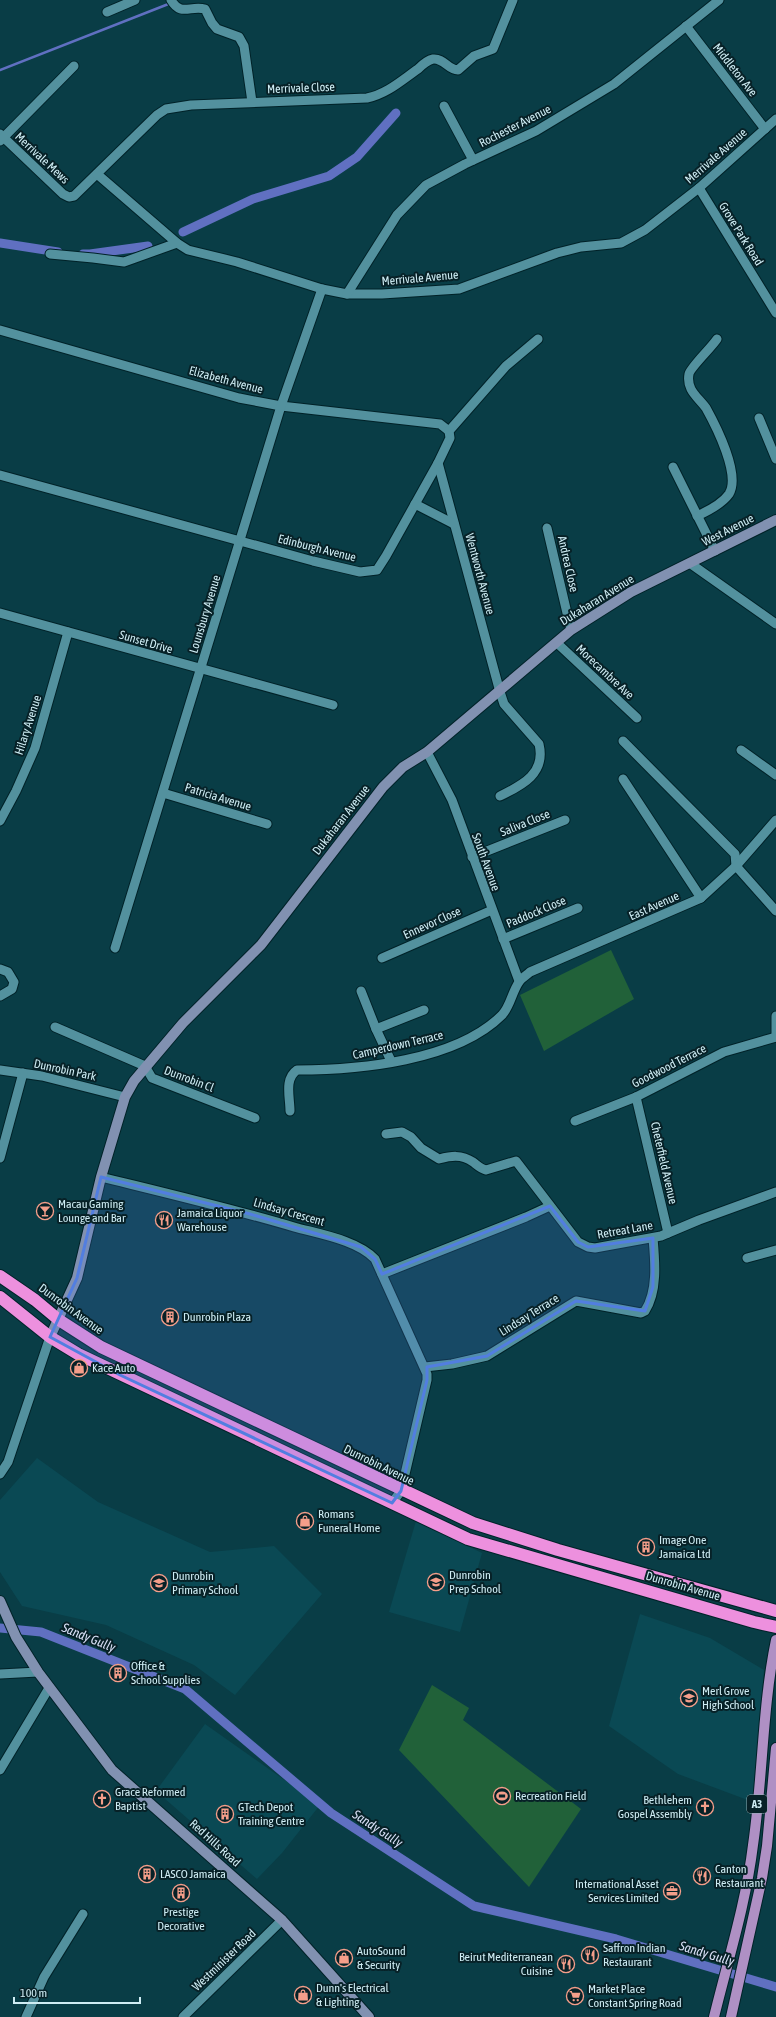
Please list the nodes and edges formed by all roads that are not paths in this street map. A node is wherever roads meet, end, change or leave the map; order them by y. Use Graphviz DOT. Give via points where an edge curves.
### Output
graph roads {
  1 [pos="135,0"];
  2 [pos="513,0"];
  3 [pos="719,0"];
  4 [pos="173,2"];
  5 [pos="107,12"];
  6 [pos="686,26"];
  7 [pos="74,66"];
  8 [pos="252,102"];
  9 [pos="444,106"];
  10 [pos="776,119"];
  11 [pos="765,128"];
  12 [pos="1,137"];
  13 [pos="473,160"];
  14 [pos="97,174"];
  15 [pos="699,188"];
  16 [pos="69,197"];
  17 [pos="177,243"];
  18 [pos="50,254"];
  19 [pos="322,289"];
  20 [pos="347,294"];
  21 [pos="776,313"];
  22 [pos="0,330"];
  23 [pos="538,339"];
  24 [pos="717,339"];
  25 [pos="281,406"];
  26 [pos="759,418"];
  27 [pos="449,431"];
  28 [pos="776,458"];
  29 [pos="438,463"];
  30 [pos="673,467"];
  31 [pos="0,475"];
  32 [pos="415,504"];
  33 [pos="697,516"];
  34 [pos="776,520"];
  35 [pos="454,524"];
  36 [pos="547,528"];
  37 [pos="240,541"];
  38 [pos="714,551"];
  39 [pos="691,564"];
  40 [pos="0,613"];
  41 [pos="776,624"];
  42 [pos="571,630"];
  43 [pos="68,632"];
  44 [pos="557,643"];
  45 [pos="200,669"];
  46 [pos="500,692"];
  47 [pos="333,705"];
  48 [pos="637,718"];
  49 [pos="623,742"];
  50 [pos="741,750"];
  51 [pos="427,752"];
  52 [pos="776,775"];
  53 [pos="623,779"];
  54 [pos="163,792"];
  55 [pos="500,796"];
  56 [pos="565,820"];
  57 [pos="776,820"];
  58 [pos="0,821"];
  59 [pos="267,824"];
  60 [pos="472,857"];
  61 [pos="736,866"];
  62 [pos="701,898"];
  63 [pos="578,908"];
  64 [pos="492,910"];
  65 [pos="776,911"];
  66 [pos="503,939"];
  67 [pos="115,948"];
  68 [pos="382,958"];
  69 [pos="0,969"];
  70 [pos="519,981"];
  71 [pos="361,991"];
  72 [pos="0,996"];
  73 [pos="424,1010"];
  74 [pos="776,1016"];
  75 [pos="55,1027"];
  76 [pos="376,1029"];
  77 [pos="776,1037"];
  78 [pos="391,1061"];
  79 [pos="145,1066"];
  80 [pos="0,1070"];
  81 [pos="23,1073"];
  82 [pos="125,1097"];
  83 [pos="636,1097"];
  84 [pos="290,1111"];
  85 [pos="255,1118"];
  86 [pos="575,1121"];
  87 [pos="386,1134"];
  88 [pos="0,1158"];
  89 [pos="101,1177"];
  90 [pos="776,1192"];
  91 [pos="550,1206"];
  92 [pos="668,1234"];
  93 [pos="653,1238"];
  94 [pos="776,1250"];
  95 [pos="747,1258"];
  96 [pos="382,1274"];
  97 [pos="0,1276"];
  98 [pos="0,1297"];
  99 [pos="59,1320"];
  100 [pos="50,1337"];
  101 [pos="425,1367"];
  102 [pos="0,1474"];
  103 [pos="401,1491"];
  104 [pos="392,1503"];
  105 [pos="0,1602"];
  106 [pos="776,1611"];
  107 [pos="776,1627"];
  108 [pos="776,1640"];
  109 [pos="774,1655"];
  110 [pos="38,1672"];
  111 [pos="0,1674"];
  112 [pos="49,1688"];
  113 [pos="776,1748"];
  114 [pos="0,1770"];
  115 [pos="774,1799"];
  116 [pos="83,1914"];
  117 [pos="282,1920"];
  118 [pos="26,2017"];
  119 [pos="183,2017"];
  120 [pos="369,2017"];
  121 [pos="714,2017"];
  122 [pos="731,2017"];
  1 -- 5 [label="street"];
  2 -- 8 [label="street, Merrivale Close" via="493,49 474,56 458,70 435,59 377,96"];
  3 -- 6 [label="street, Rochester Avenue"];
  4 -- 8 [label="street" via="182,10 205,9 217,29 239,36 244,46"];
  6 -- 11 [label="street, Middleton Ave"];
  6 -- 13 [label="street, Rochester Avenue" via="614,84 536,131"];
  7 -- 12 [label="street"];
  8 -- 14 [label="street, Merrivale Close" via="166,109 145,124"];
  9 -- 13 [label="street"];
  10 -- 11 [label="street, Merrivale Avenue"];
  11 -- 15 [label="street, Merrivale Avenue"];
  12 -- 16 [label="street, Merrivale Mews" via="59,191"];
  13 -- 20 [label="street, Rochester Avenue" via="426,185 397,215"];
  14 -- 16 [label="street, Merrivale Close" via="78,194"];
  14 -- 17 [label="street, Merrivale Avenue"];
  15 -- 20 [label="street, Merrivale Avenue" via="645,230 621,243 581,247 557,253 459,289"];
  15 -- 21 [label="street, Grove Park Road"];
  17 -- 18 [label="street" via="124,262"];
  17 -- 19 [label="street, Merrivale Avenue" via="188,250 237,262"];
  19 -- 20 [label="street, Merrivale Avenue"];
  19 -- 25 [label="street, Lounsbury Avenue"];
  22 -- 25 [label="street, Elizabeth Avenue" via="239,398"];
  23 -- 27 [label="street, Edinburgh Avenue" via="506,366"];
  24 -- 33 [label="street" via="710,350 690,369 689,383 723,444 733,480 728,495 716,506"];
  25 -- 27 [label="street, Elizabeth Avenue" via="440,424"];
  25 -- 37 [label="street, Lounsbury Avenue"];
  26 -- 28 [label="street"];
  27 -- 29 [label="street, Edinburgh Avenue" via="450,438"];
  29 -- 32 [label="street, Edinburgh Avenue"];
  29 -- 35 [label="street, Wentworth Avenue"];
  30 -- 33 [label="street"];
  31 -- 37 [label="street, Edinburgh Avenue"];
  32 -- 35 [label="street"];
  32 -- 37 [label="street, Edinburgh Avenue" via="377,570 360,572"];
  33 -- 38 [label="street"];
  34 -- 38 [label="street, West Avenue"];
  35 -- 46 [label="street, Wentworth Avenue"];
  36 -- 42 [label="street, Andrea Close"];
  37 -- 45 [label="street, Lounsbury Avenue"];
  38 -- 39 [label="street, West Avenue"];
  39 -- 41 [label="street"];
  39 -- 42 [label="street, Dukaharan Avenue" via="631,592"];
  40 -- 43 [label="street, Sunset Drive"];
  42 -- 44 [label="street, Dukaharan Avenue"];
  43 -- 45 [label="street, Sunset Drive"];
  43 -- 58 [label="street, Hilary Avenue" via="35,748"];
  44 -- 46 [label="street, Dukaharan Avenue"];
  44 -- 48 [label="street, Morecambre Ave"];
  45 -- 47 [label="street, Sunset Drive"];
  45 -- 54 [label="street, Lounsbury Avenue"];
  46 -- 51 [label="street, Dukaharan Avenue"];
  46 -- 55 [label="street, Wentworth Avenue" via="504,704 539,744 540,750 536,769 530,778 523,785"];
  49 -- 61 [label="street" via="735,854"];
  50 -- 52 [label="street"];
  51 -- 60 [label="street, South Avenue" via="452,800"];
  51 -- 79 [label="street, Dukaharan Avenue" via="403,767 382,787 261,945 183,1023"];
  53 -- 62 [label="street"];
  54 -- 59 [label="street, Patricia Avenue"];
  54 -- 67 [label="street, Lounsbury Avenue"];
  56 -- 60 [label="street, Saliva Close"];
  57 -- 61 [label="street, East Avenue"];
  60 -- 64 [label="street, South Avenue"];
  61 -- 62 [label="street, East Avenue"];
  61 -- 65 [label="street"];
  62 -- 70 [label="street, East Avenue" via="530,972"];
  63 -- 66 [label="street, Paddock Close"];
  64 -- 66 [label="street, South Avenue"];
  64 -- 68 [label="street, Ennevor Close"];
  66 -- 70 [label="street, South Avenue"];
  69 -- 72 [label="street" via="8,972 14,982 12,989"];
  70 -- 78 [label="street, Camperdown Terrace" via="504,1014 476,1036 438,1051"];
  71 -- 76 [label="street"];
  73 -- 76 [label="street"];
  74 -- 77 [label="street"];
  75 -- 79 [label="street, Dunrobin Cl"];
  76 -- 78 [label="street"];
  77 -- 83 [label="street, Goodwood Terrace" via="724,1052"];
  78 -- 84 [label="street, Camperdown Terrace" via="355,1068 297,1070 291,1074 289,1080"];
  79 -- 82 [label="street, Dukaharan Avenue"];
  79 -- 85 [label="street, Dunrobin Cl" via="152,1078"];
  80 -- 81 [label="street, Dunrobin Park"];
  81 -- 82 [label="street, Dunrobin Park" via="82,1084"];
  81 -- 88 [label="street"];
  82 -- 89 [label="street, Dukaharan Avenue"];
  83 -- 86 [label="street, Goodwood Terrace"];
  83 -- 92 [label="street, Cheterfield Avenue"];
  87 -- 91 [label="street, Retreat Lane" via="402,1132 439,1159 455,1155 471,1160 486,1170 516,1160"];
  89 -- 96 [label="street, Lindsay Crescent" via="250,1214 360,1247 375,1259"];
  89 -- 99 [label="street" via="77,1278"];
  90 -- 92 [label="street, Retreat Lane"];
  91 -- 93 [label="street, Retreat Lane" via="578,1242 588,1247"];
  91 -- 96 [label="street"];
  92 -- 93 [label="street, Retreat Lane"];
  93 -- 101 [label="street, Lindsay Terrace" via="653,1287 645,1311 641,1313 576,1301 487,1356"];
  94 -- 95 [label="street"];
  96 -- 101 [label="street, Lindsay Crescent"];
  97 -- 99 [label="highway, Dunrobin Avenue"];
  98 -- 100 [label="highway, Dunrobin Avenue"];
  99 -- 100 [label="street"];
  99 -- 103 [label="highway, Dunrobin Avenue" via="101,1347"];
  100 -- 102 [label="street" via="8,1462"];
  100 -- 104 [label="highway, Dunrobin Avenue" via="106,1368"];
  101 -- 103 [label="street, Lindsay Crescent" via="427,1380"];
  103 -- 104 [label="street, Lindsay Crescent"];
  103 -- 106 [label="highway, Dunrobin Avenue" via="473,1524"];
  104 -- 107 [label="highway, Dunrobin Avenue" via="468,1539"];
  105 -- 110 [label="street, Red Hills Road" via="16,1637"];
  108 -- 109 [label="main road, A3"];
  109 -- 121 [label="main road, A3" via="764,1720 754,1844"];
  110 -- 111 [label="street"];
  110 -- 112 [label="street, Red Hills Road"];
  112 -- 114 [label="street"];
  112 -- 117 [label="street, Red Hills Road" via="112,1770"];
  113 -- 115 [label="main road, A3"];
  115 -- 122 [label="main road, A3" via="762,1878"];
  116 -- 118 [label="street" via="44,1977"];
  117 -- 119 [label="street, Westminister Road"];
  117 -- 120 [label="street, Red Hills Road"];
}
